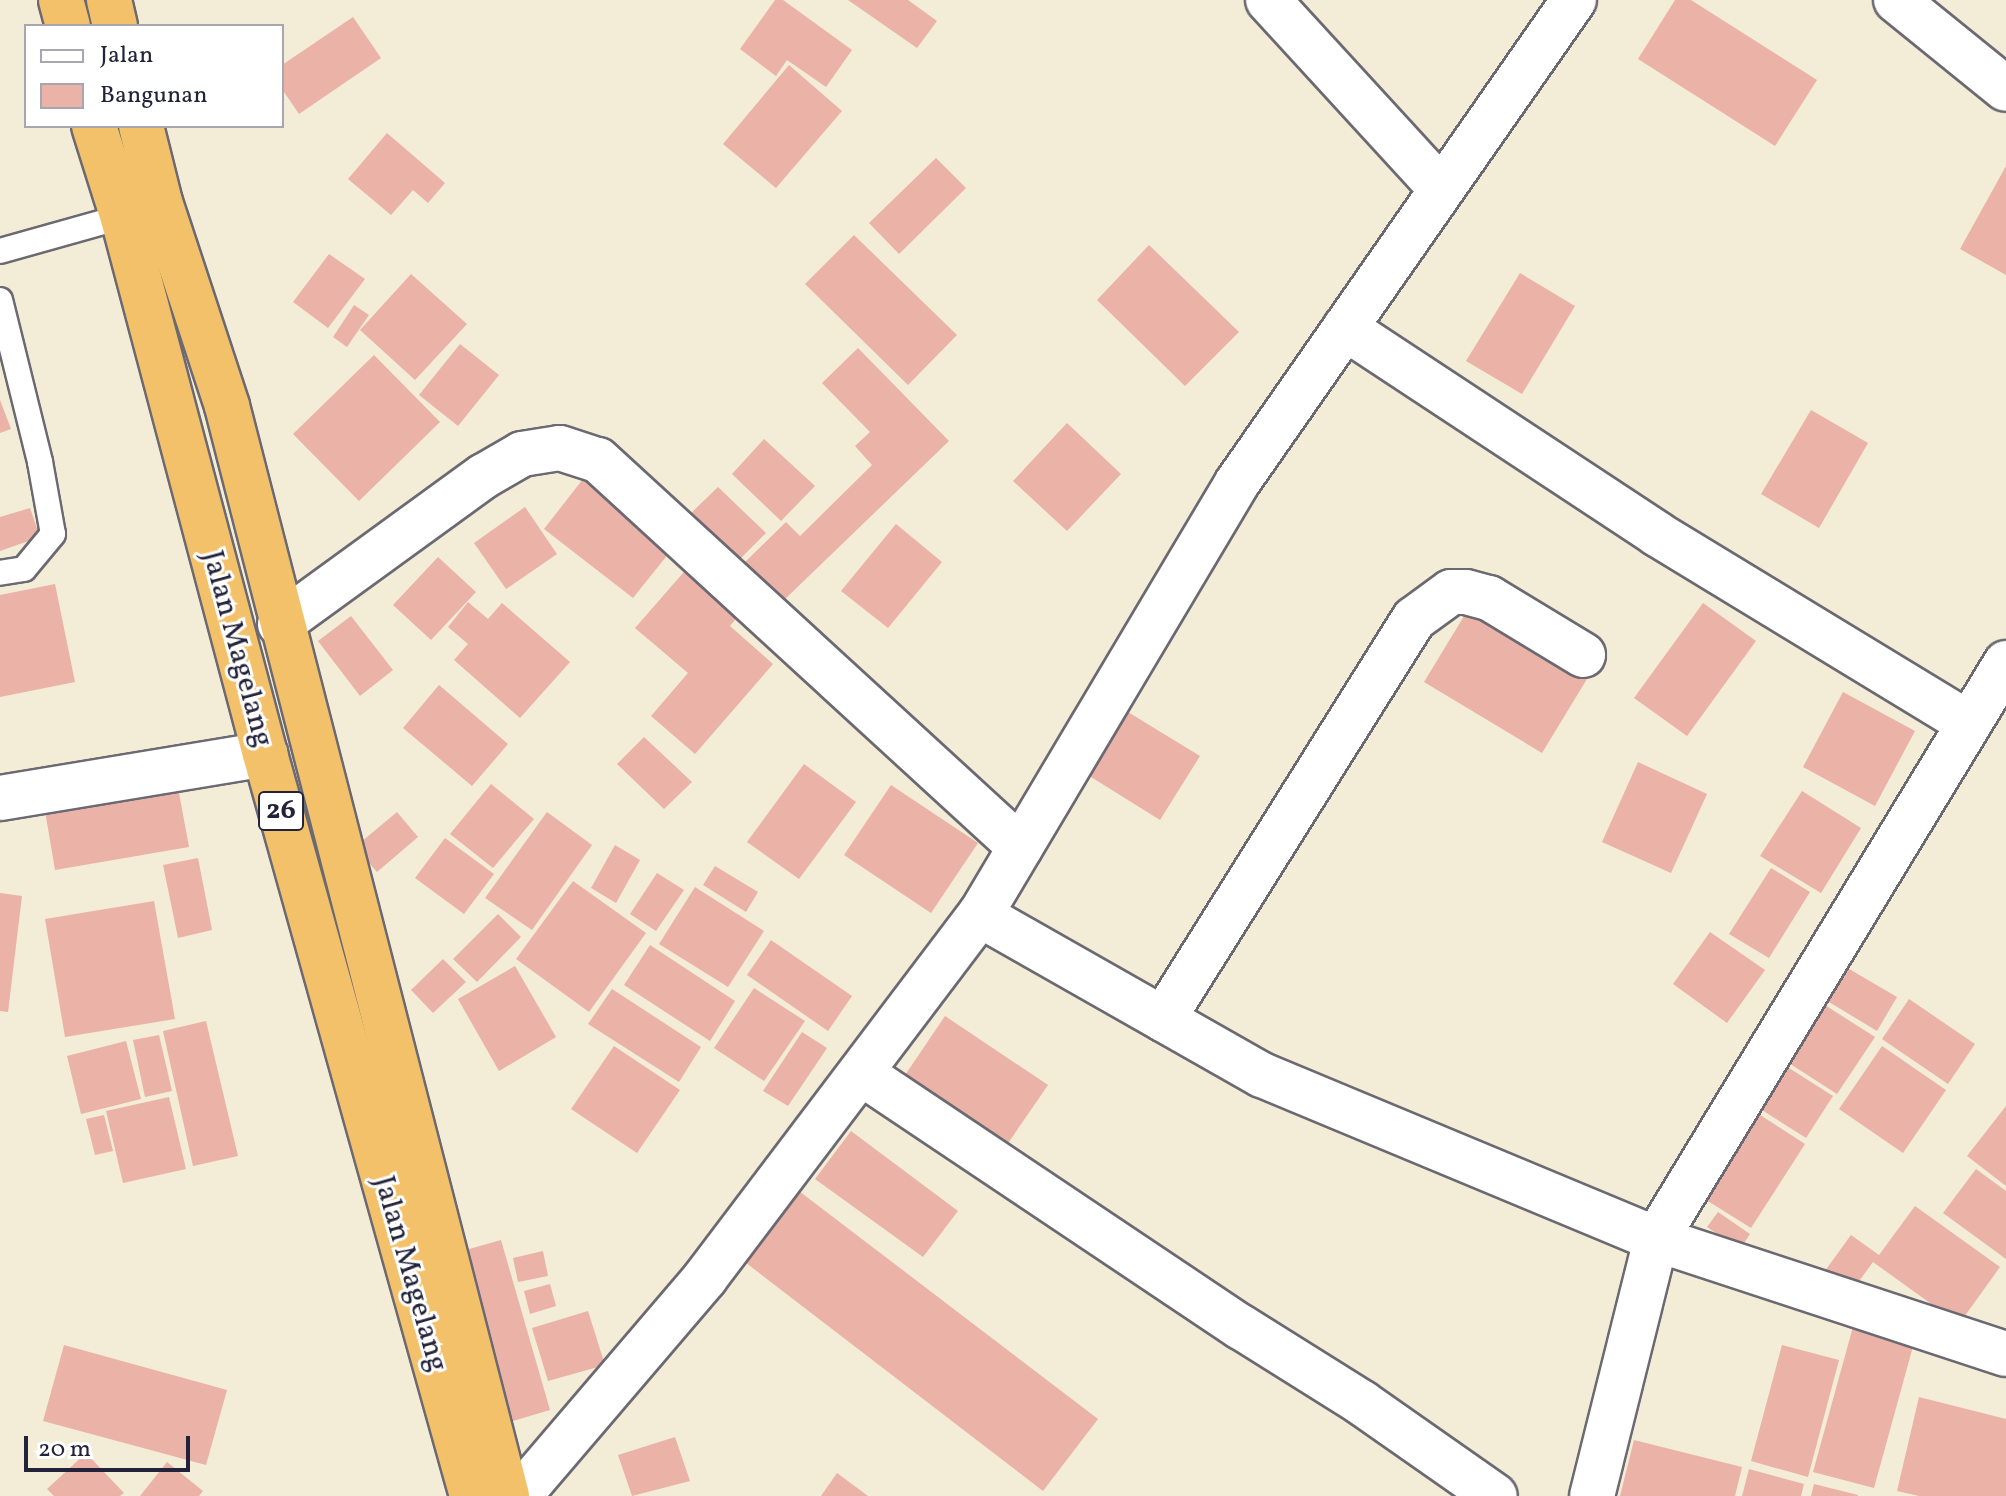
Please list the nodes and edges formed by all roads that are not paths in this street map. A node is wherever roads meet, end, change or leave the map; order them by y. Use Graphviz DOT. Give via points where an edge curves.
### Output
graph roads {
  1 [pos="61,0"];
  2 [pos="109,0"];
  3 [pos="1268,0"];
  4 [pos="1574,0"];
  5 [pos="1896,0"];
  6 [pos="67,24"];
  7 [pos="115,24"];
  8 [pos="2006,89"];
  9 [pos="95,128"];
  10 [pos="141,128"];
  11 [pos="1441,189"];
  12 [pos="141,210"];
  13 [pos="0,251"];
  14 [pos="0,300"];
  15 [pos="1345,328"];
  16 [pos="0,573"];
  17 [pos="280,624"];
  18 [pos="1583,655"];
  19 [pos="2006,663"];
  20 [pos="1969,724"];
  21 [pos="265,754"];
  22 [pos="0,798"];
  23 [pos="1020,847"];
  24 [pos="980,915"];
  25 [pos="1163,1019"];
  26 [pos="861,1073"];
  27 [pos="1656,1239"];
  28 [pos="2006,1354"];
  29 [pos="472,1496"];
  30 [pos="507,1496"];
  31 [pos="519,1496"];
  32 [pos="1495,1496"];
  33 [pos="1592,1496"];
  1 -- 6 [label="highway"];
  2 -- 7 [label="highway"];
  3 -- 11 [label="street"];
  4 -- 11 [label="street"];
  5 -- 8 [label="street"];
  9 -- 12 [label="highway, Jalan Magelang / 26"];
  10 -- 12 [label="highway, Jalan Magelang / 26"];
  11 -- 15 [label="street"];
  12 -- 13 [label="lane"];
  12 -- 17 [label="highway, Jalan Magelang / 26" via="227,406"];
  12 -- 21 [label="highway, Jalan Magelang / 26"];
  14 -- 16 [label="lane" via="53,534 24,569"];
  15 -- 20 [label="street" via="1657,534"];
  15 -- 23 [label="street" via="1237,483"];
  17 -- 23 [label="street" via="484,476 522,454 560,448 598,460"];
  17 -- 30 [label="highway, Jalan Magelang / 26"];
  18 -- 25 [label="street" via="1489,598 1466,592 1451,592 1414,619"];
  19 -- 20 [label="street"];
  20 -- 27 [label="street"];
  21 -- 22 [label="street"];
  21 -- 29 [label="highway, Jalan Magelang / 26"];
  23 -- 24 [label="street"];
  24 -- 25 [label="street"];
  24 -- 26 [label="street"];
  25 -- 27 [label="street" via="1262,1075"];
  26 -- 31 [label="street" via="705,1278"];
  26 -- 32 [label="street"];
  27 -- 28 [label="street"];
  27 -- 33 [label="street"];
}
